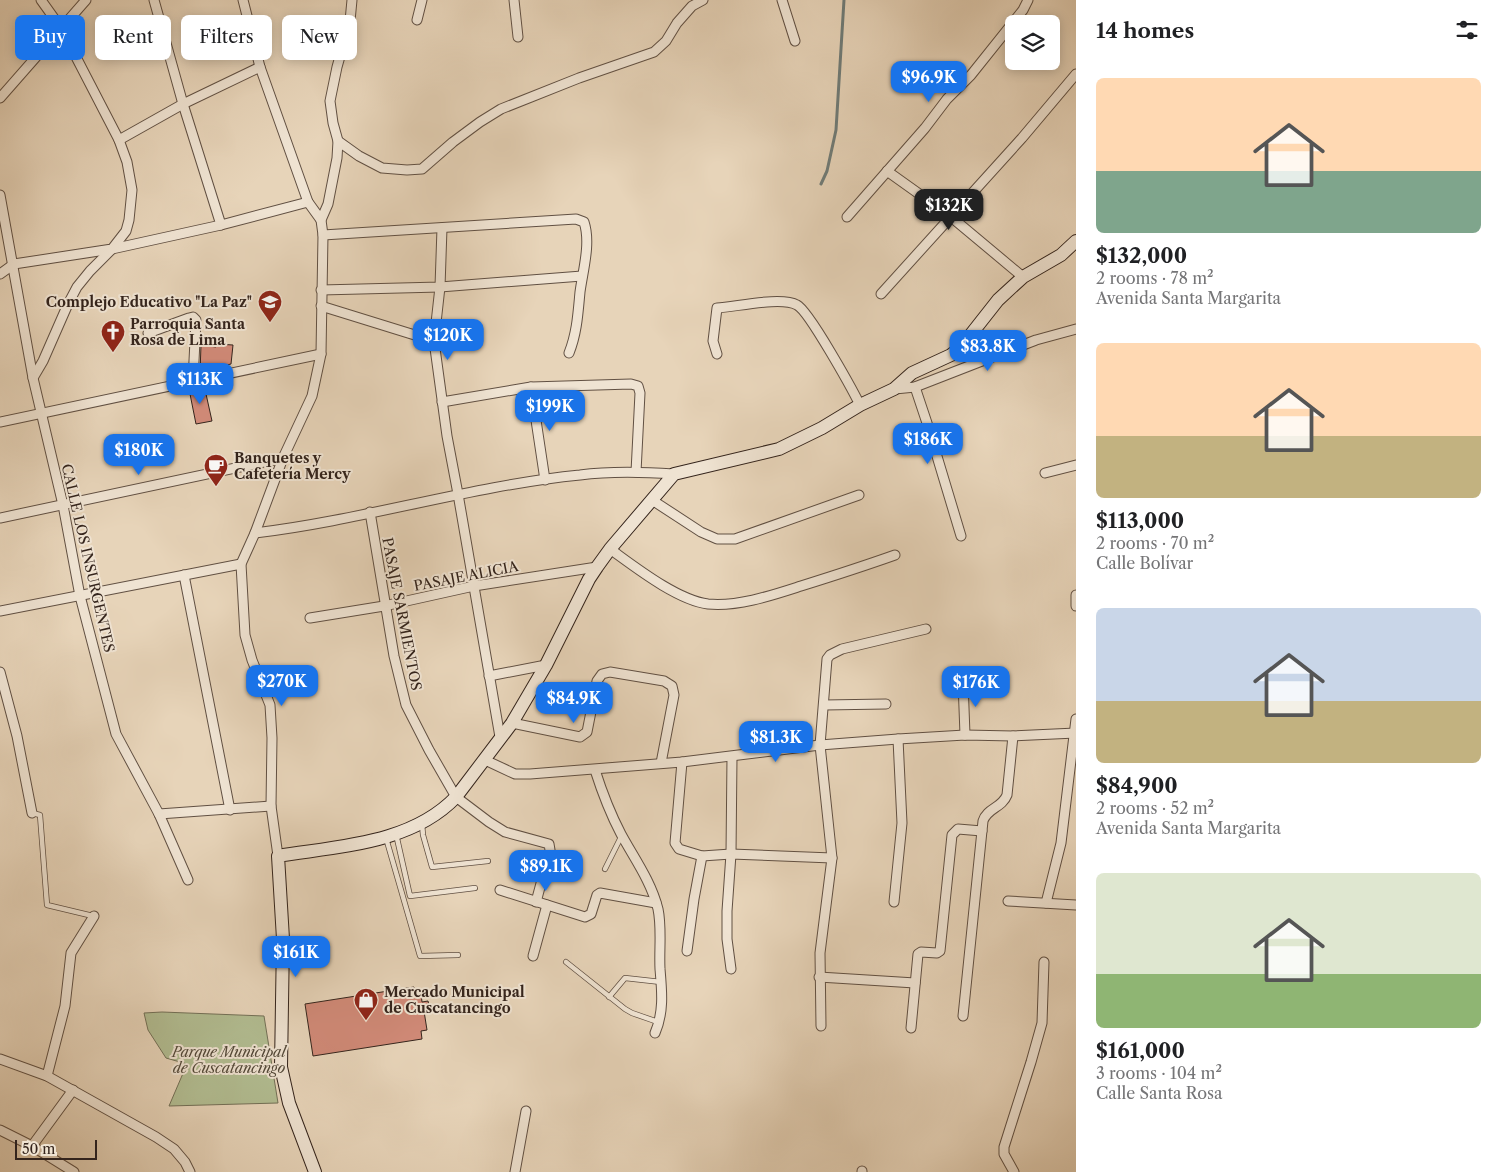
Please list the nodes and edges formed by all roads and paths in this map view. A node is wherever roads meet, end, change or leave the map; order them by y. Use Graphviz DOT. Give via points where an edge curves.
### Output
graph roads {
  1 [pos="42,0"];
  2 [pos="86,0"];
  3 [pos="154,0"];
  4 [pos="243,0"];
  5 [pos="352,0"];
  6 [pos="422,0"];
  7 [pos="514,0"];
  8 [pos="703,0"];
  9 [pos="782,0"];
  10 [pos="1028,0"];
  11 [pos="52,15"];
  12 [pos="73,15"];
  13 [pos="417,20"];
  14 [pos="518,37"];
  15 [pos="795,41"];
  16 [pos="33,60"];
  17 [pos="78,60"];
  18 [pos="260,67"];
  19 [pos="1076,74"];
  20 [pos="0,98"];
  21 [pos="183,104"];
  22 [pos="119,140"];
  23 [pos="338,141"];
  24 [pos="887,171"];
  25 [pos="0,195"];
  26 [pos="308,202"];
  27 [pos="950,216"];
  28 [pos="847,217"];
  29 [pos="322,220"];
  30 [pos="221,225"];
  31 [pos="442,228"];
  32 [pos="323,235"];
  33 [pos="1076,241"];
  34 [pos="112,249"];
  35 [pos="14,264"];
  36 [pos="0,274"];
  37 [pos="582,276"];
  38 [pos="1023,277"];
  39 [pos="440,287"];
  40 [pos="321,290"];
  41 [pos="881,294"];
  42 [pos="321,306"];
  43 [pos="1076,329"];
  44 [pos="148,333"];
  45 [pos="434,341"];
  46 [pos="569,353"];
  47 [pos="321,354"];
  48 [pos="717,354"];
  49 [pos="33,378"];
  50 [pos="193,381"];
  51 [pos="531,387"];
  52 [pos="914,387"];
  53 [pos="894,389"];
  54 [pos="442,402"];
  55 [pos="860,405"];
  56 [pos="41,413"];
  57 [pos="0,422"];
  58 [pos="283,458"];
  59 [pos="1076,465"];
  60 [pos="636,472"];
  61 [pos="1045,473"];
  62 [pos="674,474"];
  63 [pos="545,480"];
  64 [pos="458,494"];
  65 [pos="859,495"];
  66 [pos="652,500"];
  67 [pos="63,505"];
  68 [pos="370,512"];
  69 [pos="0,518"];
  70 [pos="255,533"];
  71 [pos="961,536"];
  72 [pos="610,548"];
  73 [pos="895,555"];
  74 [pos="241,564"];
  75 [pos="597,567"];
  76 [pos="184,575"];
  77 [pos="474,586"];
  78 [pos="1076,594"];
  79 [pos="80,596"];
  80 [pos="384,606"];
  81 [pos="1076,606"];
  82 [pos="0,611"];
  83 [pos="310,618"];
  84 [pos="926,629"];
  85 [pos="546,665"];
  86 [pos="0,672"];
  87 [pos="489,676"];
  88 [pos="963,681"];
  89 [pos="886,704"];
  90 [pos="824,705"];
  91 [pos="1076,719"];
  92 [pos="512,723"];
  93 [pos="1075,733"];
  94 [pos="965,735"];
  95 [pos="1013,736"];
  96 [pos="500,737"];
  97 [pos="898,739"];
  98 [pos="820,745"];
  99 [pos="732,757"];
  100 [pos="485,760"];
  101 [pos="682,762"];
  102 [pos="661,763"];
  103 [pos="596,770"];
  104 [pos="456,797"];
  105 [pos="271,806"];
  106 [pos="230,810"];
  107 [pos="32,813"];
  108 [pos="159,814"];
  109 [pos="422,823"];
  110 [pos="982,831"];
  111 [pos="391,836"];
  112 [pos="622,836"];
  113 [pos="731,854"];
  114 [pos="278,856"];
  115 [pos="702,856"];
  116 [pos="832,858"];
  117 [pos="488,861"];
  118 [pos="605,869"];
  119 [pos="188,880"];
  120 [pos="474,888"];
  121 [pos="500,890"];
  122 [pos="1008,901"];
  123 [pos="536,902"];
  124 [pos="894,902"];
  125 [pos="1046,903"];
  126 [pos="656,904"];
  127 [pos="547,905"];
  128 [pos="1076,905"];
  129 [pos="94,916"];
  130 [pos="688,952"];
  131 [pos="458,955"];
  132 [pos="533,956"];
  133 [pos="566,962"];
  134 [pos="1044,962"];
  135 [pos="731,969"];
  136 [pos="820,977"];
  137 [pos="661,982"];
  138 [pos="915,983"];
  139 [pos="609,997"];
  140 [pos="963,1016"];
  141 [pos="660,1022"];
  142 [pos="821,1026"];
  143 [pos="911,1028"];
  144 [pos="655,1033"];
  145 [pos="0,1059"];
  146 [pos="47,1076"];
  147 [pos="73,1090"];
  148 [pos="526,1111"];
  149 [pos="0,1130"];
  150 [pos="32,1146"];
  151 [pos="74,1172"];
  152 [pos="190,1172"];
  153 [pos="315,1172"];
  154 [pos="515,1172"];
  155 [pos="1014,1172"];
  1 -- 11 [label="street"];
  2 -- 12 [label="street"];
  3 -- 21 [label="street"];
  4 -- 18 [label="street"];
  5 -- 23 [label="street" via="330,101"];
  6 -- 13 [label="street"];
  7 -- 14 [label="street"];
  8 -- 23 [label="street" via="692,6 654,52 501,109 460,137 422,170 382,168"];
  9 -- 15 [label="street"];
  10 -- 24 [label="street" via="971,74 946,98 925,128"];
  16 -- 20 [label="street"];
  17 -- 22 [label="street"];
  18 -- 21 [label="street"];
  18 -- 26 [label="street"];
  19 -- 27 [label="street"];
  21 -- 22 [label="street"];
  21 -- 30 [label="street"];
  22 -- 34 [label="street" via="132,190 130,220"];
  23 -- 29 [label="street" via="328,204"];
  24 -- 27 [label="street"];
  24 -- 28 [label="street"];
  25 -- 35 [label="street, CALLE LOS INSURGENTES"];
  26 -- 29 [label="street"];
  26 -- 30 [label="street"];
  27 -- 38 [label="street"];
  27 -- 41 [label="street"];
  29 -- 32 [label="street"];
  30 -- 34 [label="street"];
  31 -- 32 [label="street"];
  31 -- 37 [label="street" via="576,218 584,222 586,229"];
  31 -- 39 [label="street"];
  32 -- 40 [label="street"];
  33 -- 38 [label="street" via="1061,255"];
  34 -- 35 [label="street"];
  34 -- 49 [label="street" via="77,288"];
  35 -- 36 [label="street"];
  35 -- 49 [label="street, CALLE LOS INSURGENTES"];
  37 -- 39 [label="street"];
  37 -- 46 [label="street" via="577,327"];
  38 -- 53 [label="street" via="998,300 961,347 912,373"];
  39 -- 40 [label="street"];
  39 -- 45 [label="street"];
  40 -- 42 [label="street"];
  42 -- 45 [label="street"];
  42 -- 47 [label="street"];
  43 -- 52 [label="street" via="1036,340"];
  44 -- 50 [label="street" via="189,318 196,320"];
  45 -- 54 [label="street"];
  47 -- 50 [label="street"];
  47 -- 58 [label="street" via="312,396"];
  48 -- 55 [label="street" via="713,341 717,308 760,302 798,305 810,319"];
  49 -- 56 [label="street, CALLE LOS INSURGENTES"];
  50 -- 56 [label="street"];
  51 -- 54 [label="street"];
  51 -- 60 [label="street" via="638,386"];
  51 -- 63 [label="street"];
  52 -- 53 [label="street"];
  52 -- 71 [label="street"];
  53 -- 55 [label="street"];
  54 -- 64 [label="street"];
  55 -- 62 [label="street" via="779,449"];
  56 -- 57 [label="street"];
  56 -- 67 [label="street, CALLE LOS INSURGENTES"];
  58 -- 67 [label="street"];
  58 -- 70 [label="street"];
  59 -- 61 [label="street"];
  60 -- 62 [label="street"];
  60 -- 63 [label="street"];
  62 -- 66 [label="street"];
  63 -- 64 [label="street"];
  64 -- 68 [label="street"];
  64 -- 77 [label="street"];
  65 -- 66 [label="street" via="735,539 717,539 702,532"];
  66 -- 72 [label="street"];
  67 -- 69 [label="street"];
  67 -- 79 [label="street, CALLE LOS INSURGENTES"];
  68 -- 70 [label="street"];
  68 -- 80 [label="street, PASAJE SARMIENTOS"];
  70 -- 74 [label="street"];
  72 -- 73 [label="street" via="658,582 688,598 708,604 743,602"];
  72 -- 75 [label="street"];
  74 -- 76 [label="street"];
  74 -- 105 [label="street" via="245,635 270,705"];
  75 -- 77 [label="street, PASAJE ALICIA"];
  75 -- 85 [label="street"];
  76 -- 79 [label="street"];
  76 -- 106 [label="street"];
  77 -- 80 [label="street, PASAJE ALICIA"];
  77 -- 87 [label="street"];
  78 -- 81 [label="street"];
  79 -- 82 [label="street"];
  79 -- 108 [label="street, CALLE LOS INSURGENTES" via="116,734"];
  80 -- 83 [label="street, PASAJE ALICIA"];
  80 -- 104 [label="street, PASAJE SARMIENTOS" via="406,705"];
  84 -- 90 [label="street" via="867,642 830,655 826,665"];
  85 -- 87 [label="street"];
  85 -- 92 [label="street"];
  86 -- 107 [label="street"];
  87 -- 96 [label="street"];
  88 -- 94 [label="street"];
  89 -- 90 [label="street"];
  90 -- 98 [label="street"];
  91 -- 93 [label="street"];
  92 -- 96 [label="street"];
  92 -- 102 [label="street" via="580,736 587,732 597,681 602,674 610,672 664,681 672,686 674,695"];
  93 -- 95 [label="street"];
  93 -- 125 [label="street" via="1061,843"];
  94 -- 95 [label="street"];
  94 -- 97 [label="street"];
  95 -- 110 [label="street" via="1007,795 985,815"];
  96 -- 100 [label="street"];
  97 -- 98 [label="street"];
  97 -- 124 [label="street" via="902,823"];
  98 -- 99 [label="street"];
  98 -- 116 [label="street"];
  99 -- 101 [label="street"];
  99 -- 113 [label="street"];
  100 -- 103 [label="street" via="515,774"];
  100 -- 104 [label="street"];
  101 -- 102 [label="street"];
  101 -- 115 [label="street" via="675,843 679,849"];
  102 -- 103 [label="street"];
  103 -- 112 [label="street" via="608,808"];
  104 -- 109 [label="street"];
  104 -- 123 [label="street" via="505,832 549,844"];
  105 -- 106 [label="street"];
  105 -- 114 [label="street"];
  106 -- 108 [label="street"];
  107 -- 129 [label="lane" via="40,815 47,905"];
  108 -- 119 [label="street, CALLE LOS INSURGENTES"];
  109 -- 111 [label="street"];
  109 -- 117 [label="lane" via="432,867"];
  110 -- 138 [label="street" via="958,829 952,835 940,951 918,954"];
  110 -- 140 [label="street"];
  111 -- 114 [label="street"];
  111 -- 120 [label="lane" via="410,896"];
  111 -- 131 [label="lane" via="420,956"];
  112 -- 118 [label="lane"];
  112 -- 126 [label="street" via="640,864"];
  113 -- 115 [label="street"];
  113 -- 116 [label="street"];
  113 -- 135 [label="street" via="727,911"];
  114 -- 153 [label="street" via="283,939 281,1067 289,1103"];
  115 -- 130 [label="street"];
  116 -- 136 [label="street"];
  121 -- 123 [label="street"];
  122 -- 125 [label="street"];
  123 -- 127 [label="street"];
  125 -- 128 [label="street"];
  126 -- 127 [label="street" via="600,893 592,914 587,917"];
  126 -- 137 [label="street" via="660,923"];
  127 -- 132 [label="street"];
  129 -- 146 [label="street" via="71,952 65,1006"];
  133 -- 139 [label="lane"];
  134 -- 155 [label="street" via="1042,1023 1004,1147 1004,1154"];
  136 -- 138 [label="street"];
  136 -- 142 [label="street"];
  137 -- 139 [label="lane" via="625,978"];
  137 -- 141 [label="street" via="663,1004"];
  138 -- 143 [label="street"];
  139 -- 141 [label="lane" via="632,1013"];
  141 -- 144 [label="street"];
  145 -- 146 [label="street"];
  146 -- 147 [label="street"];
  147 -- 150 [label="street"];
  147 -- 152 [label="street" via="168,1144 180,1154"];
  148 -- 154 [label="street"];
  149 -- 150 [label="street"];
  150 -- 151 [label="street"];
}
